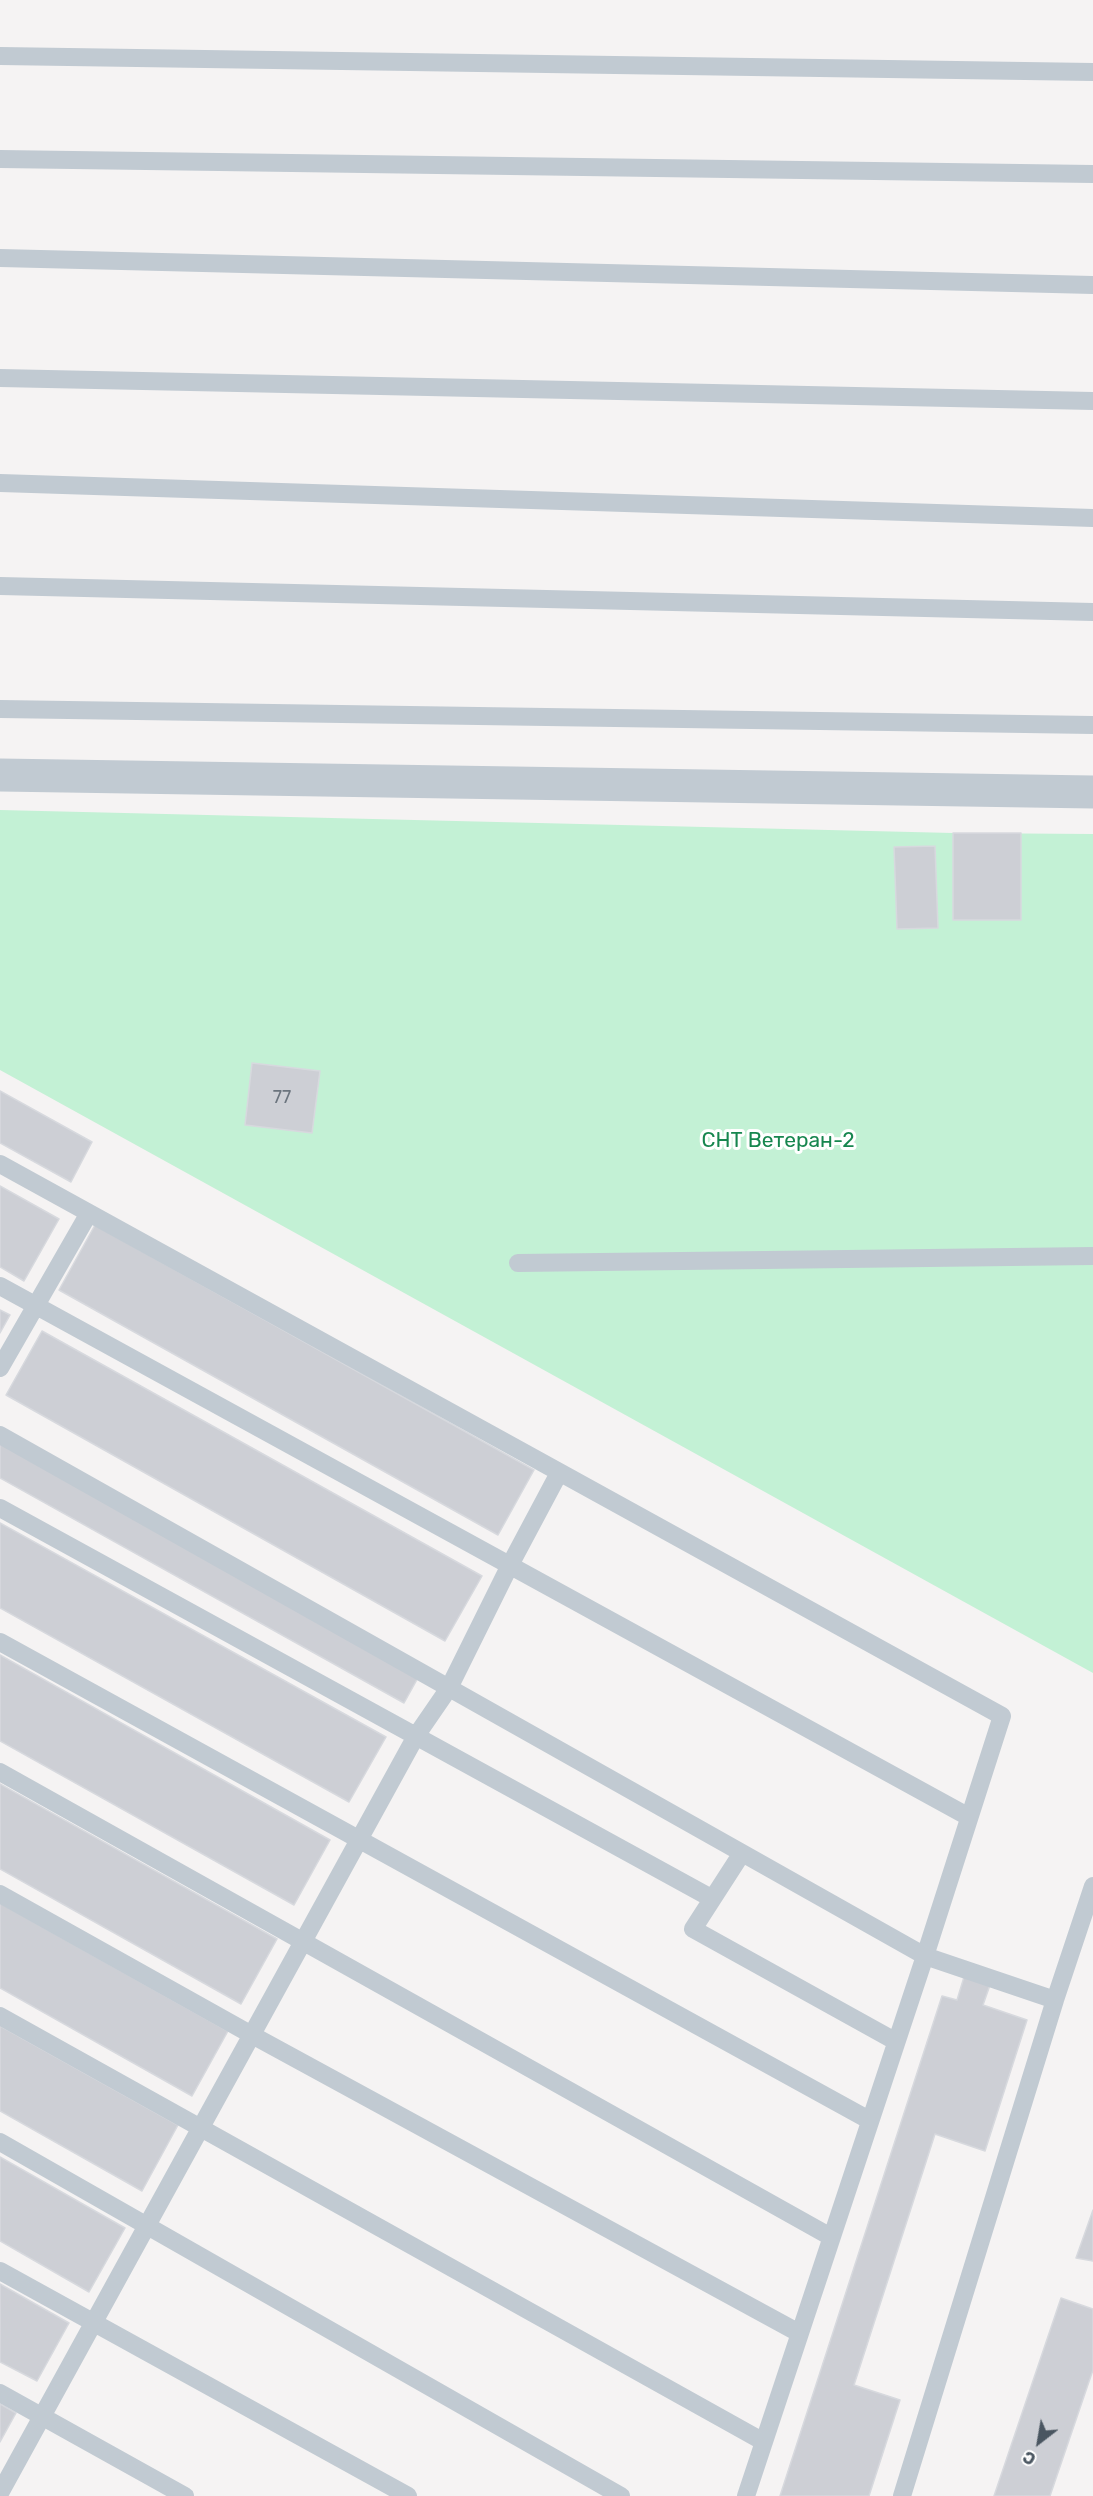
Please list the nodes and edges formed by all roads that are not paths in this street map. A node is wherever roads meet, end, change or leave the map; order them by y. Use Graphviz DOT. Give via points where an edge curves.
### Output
graph roads {
  1 [pos="0,56"];
  2 [pos="1093,72"];
  3 [pos="0,159"];
  4 [pos="1093,174"];
  5 [pos="0,258"];
  6 [pos="1093,285"];
  7 [pos="0,378"];
  8 [pos="1093,401"];
  9 [pos="0,483"];
  10 [pos="1093,518"];
  11 [pos="0,586"];
  12 [pos="1093,612"];
  13 [pos="0,710"];
  14 [pos="1093,725"];
  15 [pos="0,775"];
  16 [pos="1093,792"];
  17 [pos="0,1164"];
  18 [pos="88,1213"];
  19 [pos="1093,1256"];
  20 [pos="518,1263"];
  21 [pos="0,1286"];
  22 [pos="36,1305"];
  23 [pos="0,1368"];
  24 [pos="0,1436"];
  25 [pos="560,1473"];
  26 [pos="0,1508"];
  27 [pos="510,1565"];
  28 [pos="0,1642"];
  29 [pos="450,1688"];
  30 [pos="416,1736"];
  31 [pos="0,1772"];
  32 [pos="969,1817"];
  33 [pos="359,1840"];
  34 [pos="742,1853"];
  35 [pos="1093,1886"];
  36 [pos="0,1894"];
  37 [pos="711,1898"];
  38 [pos="304,1941"];
  39 [pos="925,1956"];
  40 [pos="1054,2000"];
  41 [pos="0,2016"];
  42 [pos="252,2034"];
  43 [pos="895,2042"];
  44 [pos="869,2120"];
  45 [pos="201,2128"];
  46 [pos="0,2142"];
  47 [pos="146,2226"];
  48 [pos="831,2237"];
  49 [pos="0,2271"];
  50 [pos="93,2324"];
  51 [pos="800,2333"];
  52 [pos="0,2393"];
  53 [pos="42,2416"];
  54 [pos="764,2442"];
  55 [pos="0,2493"];
  56 [pos="185,2496"];
  57 [pos="408,2496"];
  58 [pos="621,2496"];
  59 [pos="746,2496"];
  60 [pos="902,2496"];
  1 -- 2 [label="lane"];
  3 -- 4 [label="lane"];
  5 -- 6 [label="lane"];
  7 -- 8 [label="lane"];
  9 -- 10 [label="lane"];
  11 -- 12 [label="lane"];
  13 -- 14 [label="lane"];
  15 -- 16 [label="street"];
  17 -- 18 [label="lane"];
  18 -- 22 [label="lane"];
  18 -- 25 [label="lane"];
  19 -- 20 [label="lane"];
  21 -- 22 [label="lane"];
  22 -- 23 [label="lane"];
  22 -- 27 [label="lane"];
  24 -- 29 [label="lane"];
  25 -- 27 [label="lane"];
  25 -- 32 [label="lane" via="1002,1716"];
  26 -- 30 [label="lane"];
  27 -- 29 [label="lane"];
  27 -- 32 [label="lane"];
  28 -- 33 [label="lane"];
  29 -- 30 [label="lane"];
  29 -- 34 [label="lane"];
  30 -- 33 [label="lane"];
  30 -- 37 [label="lane"];
  31 -- 38 [label="lane"];
  32 -- 39 [label="lane"];
  33 -- 38 [label="lane"];
  33 -- 44 [label="lane"];
  34 -- 37 [label="lane"];
  34 -- 39 [label="lane"];
  35 -- 40 [label="lane"];
  36 -- 42 [label="lane"];
  37 -- 43 [label="lane" via="693,1929"];
  38 -- 42 [label="lane"];
  38 -- 48 [label="lane"];
  39 -- 40 [label="lane"];
  39 -- 43 [label="lane"];
  40 -- 60 [label="lane"];
  41 -- 45 [label="lane"];
  42 -- 45 [label="lane"];
  42 -- 51 [label="lane"];
  43 -- 44 [label="lane"];
  44 -- 48 [label="lane"];
  45 -- 47 [label="lane"];
  45 -- 54 [label="lane"];
  46 -- 47 [label="lane"];
  47 -- 50 [label="lane"];
  47 -- 58 [label="lane"];
  48 -- 51 [label="lane"];
  49 -- 50 [label="lane"];
  50 -- 53 [label="lane"];
  50 -- 57 [label="lane"];
  51 -- 54 [label="lane"];
  52 -- 53 [label="lane"];
  53 -- 55 [label="lane"];
  53 -- 56 [label="lane"];
  54 -- 59 [label="lane"];
}
